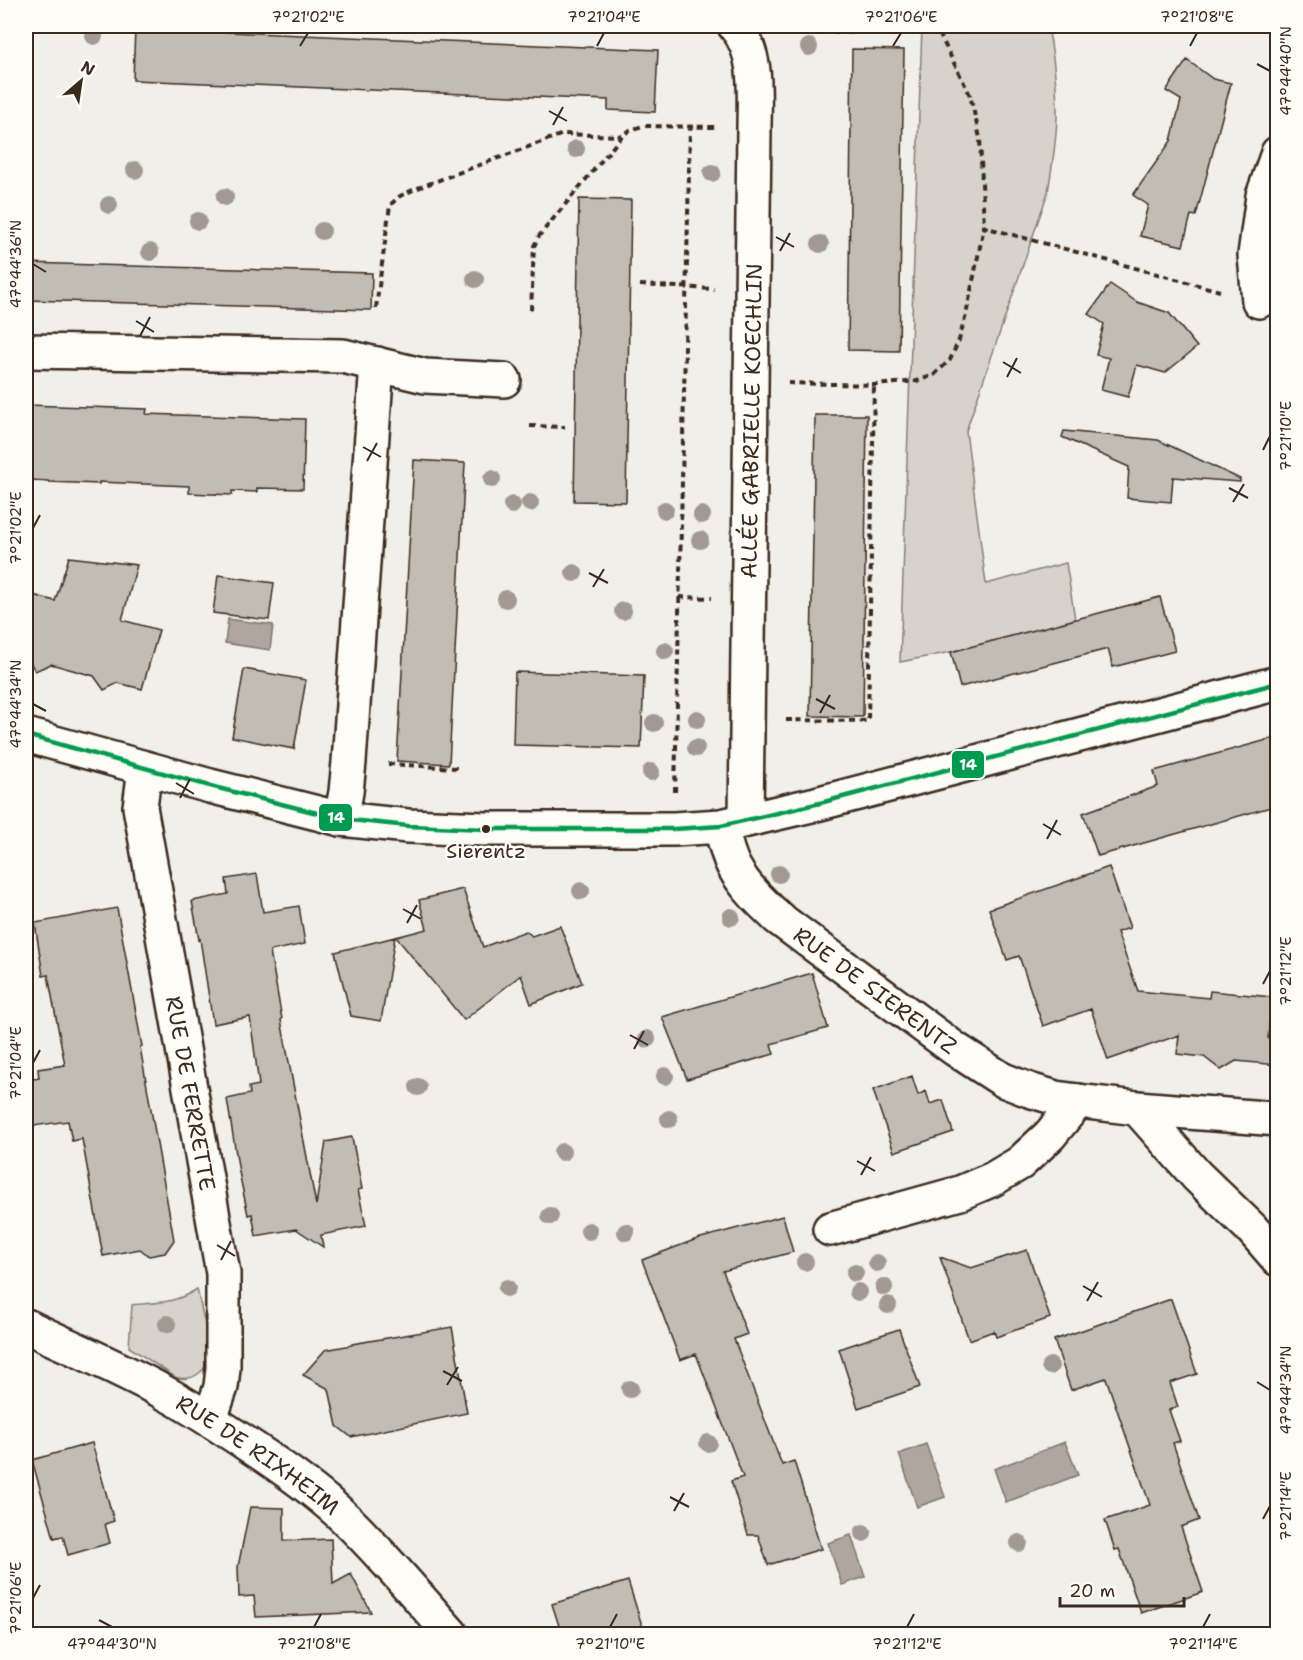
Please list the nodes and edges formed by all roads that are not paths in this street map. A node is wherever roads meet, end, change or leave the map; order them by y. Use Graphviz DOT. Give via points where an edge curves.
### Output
graph roads {
  1 [pos="735,26"];
  2 [pos="1278,153"];
  3 [pos="1259,301"];
  4 [pos="26,351"];
  5 [pos="377,364"];
  6 [pos="504,380"];
  7 [pos="1278,682"];
  8 [pos="26,735"];
  9 [pos="146,768"];
  10 [pos="341,819"];
  11 [pos="733,823"];
  12 [pos="1078,1101"];
  13 [pos="1137,1108"];
  14 [pos="1278,1119"];
  15 [pos="830,1229"];
  16 [pos="1278,1259"];
  17 [pos="26,1326"];
  18 [pos="210,1419"];
  19 [pos="451,1635"];
  1 -- 11 [label="street, ALLÉE GABRIELLE KOECHLIN" via="753,62 754,106"];
  2 -- 3 [label="street" via="1263,195 1255,255"];
  4 -- 5 [label="street" via="343,356"];
  5 -- 6 [label="street" via="425,376"];
  5 -- 10 [label="street" via="350,751"];
  7 -- 11 [label="street"];
  8 -- 9 [label="street"];
  9 -- 10 [label="street"];
  9 -- 18 [label="street, RUE DE FERRETTE" via="140,807 223,1273 223,1368"];
  10 -- 11 [label="street" via="486,829 652,830"];
  11 -- 12 [label="street, RUE DE SIERENTZ" via="727,850 733,866 744,884 778,918 980,1066 1029,1090"];
  12 -- 13 [label="street, RUE DE SIERENTZ"];
  12 -- 15 [label="street" via="1050,1135 1020,1162 993,1179 960,1193"];
  13 -- 14 [label="street, RUE DE SIERENTZ"];
  13 -- 16 [label="street"];
  17 -- 18 [label="street, RUE DE RIXHEIM" via="124,1372"];
  18 -- 19 [label="street, RUE DE RIXHEIM" via="313,1490 347,1520"];
}
